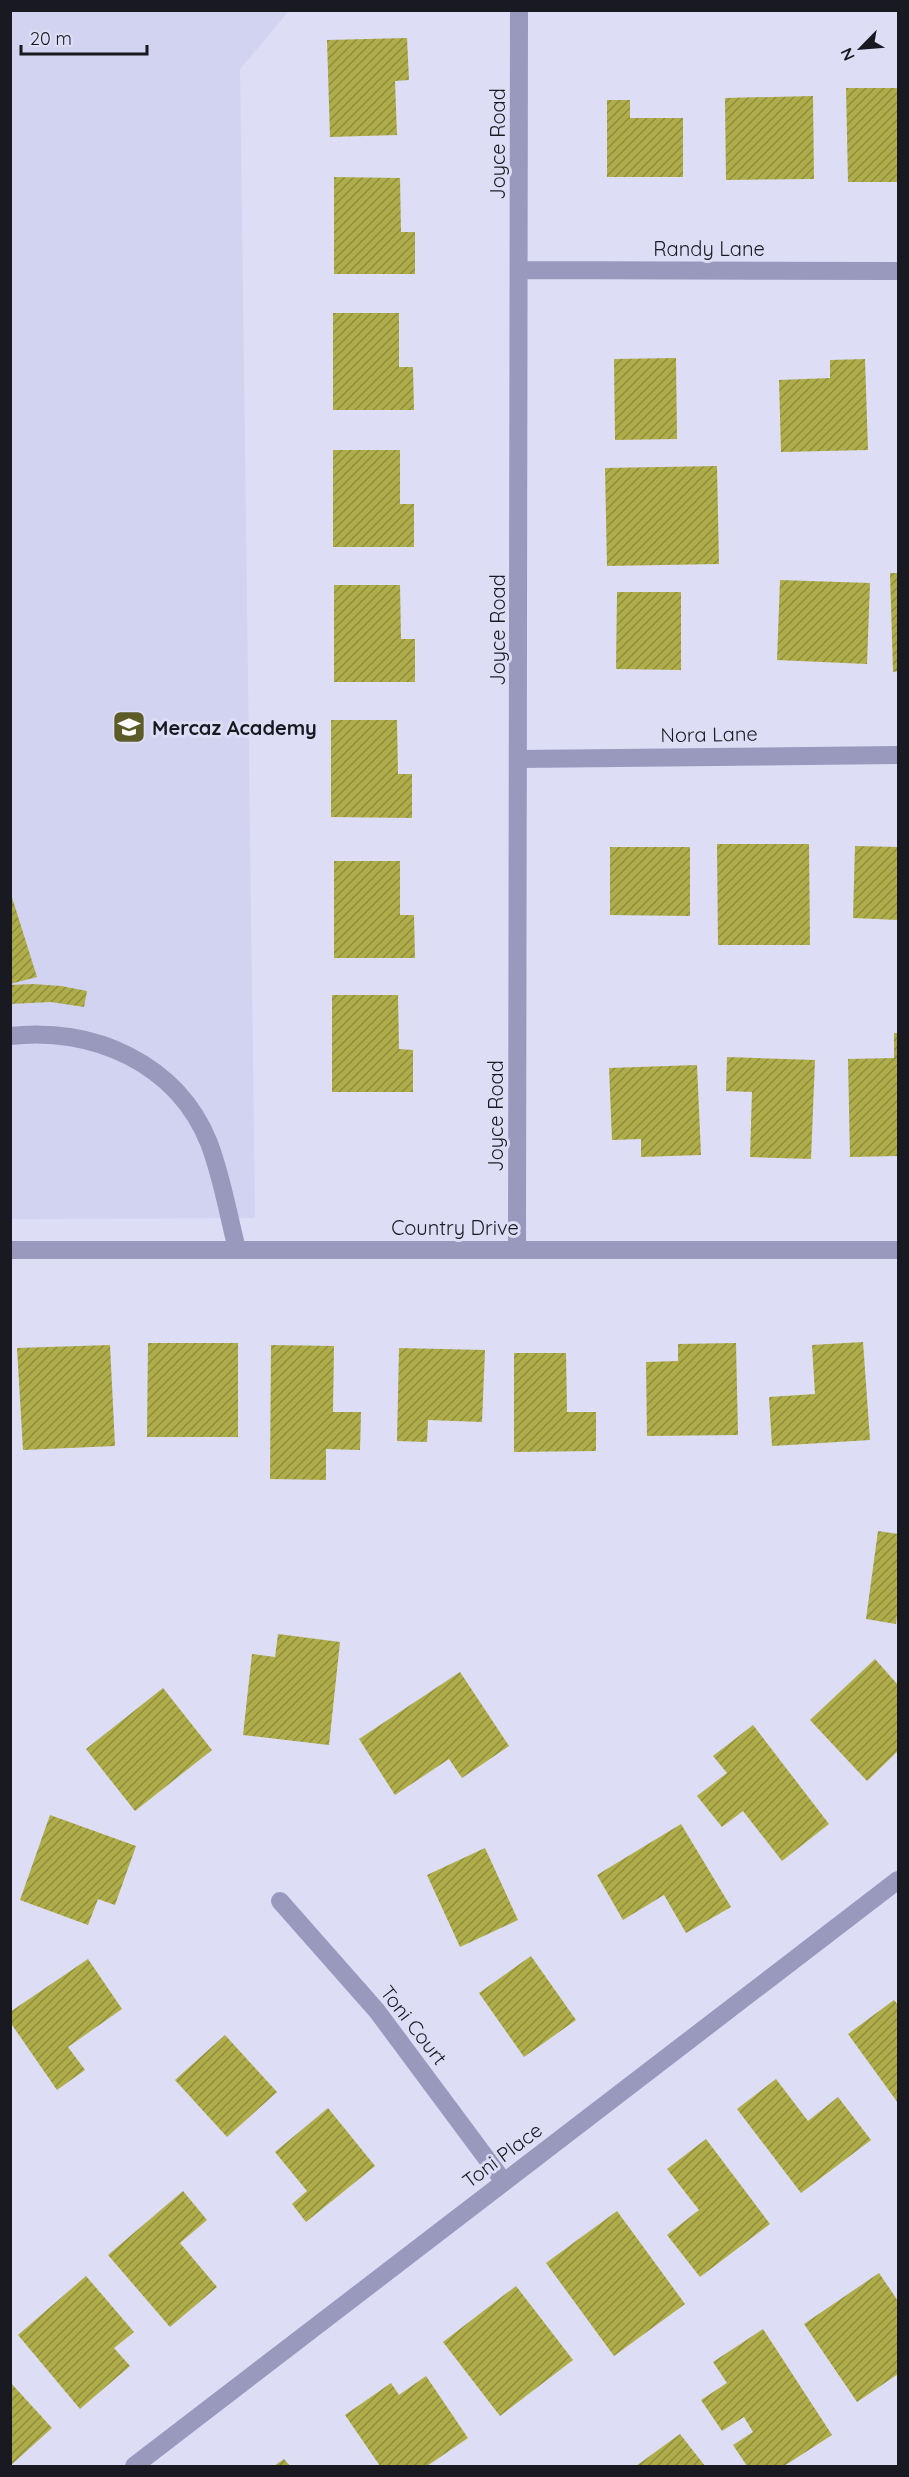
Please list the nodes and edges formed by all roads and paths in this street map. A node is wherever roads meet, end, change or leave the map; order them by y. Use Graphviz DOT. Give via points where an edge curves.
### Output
graph roads {
  1 [pos="519,10"];
  2 [pos="519,270"];
  3 [pos="898,271"];
  4 [pos="898,755"];
  5 [pos="519,759"];
  6 [pos="10,1036"];
  7 [pos="237,1249"];
  8 [pos="518,1249"];
  9 [pos="10,1250"];
  10 [pos="898,1250"];
  11 [pos="898,1880"];
  12 [pos="280,1901"];
  13 [pos="504,2182"];
  14 [pos="134,2466"];
  1 -- 2 [label="street, Joyce Road"];
  2 -- 3 [label="street, Randy Lane"];
  2 -- 5 [label="street, Joyce Road"];
  4 -- 5 [label="street, Nora Lane"];
  5 -- 8 [label="street, Joyce Road"];
  6 -- 7 [label="street" via="67,1034 97,1041 125,1053 174,1090 208,1141"];
  7 -- 8 [label="street, Country Drive"];
  7 -- 9 [label="street, Country Drive"];
  8 -- 10 [label="street, Country Drive"];
  11 -- 13 [label="street, Toni Place"];
  12 -- 13 [label="street, Toni Court" via="377,2011"];
  13 -- 14 [label="street, Toni Place"];
}
